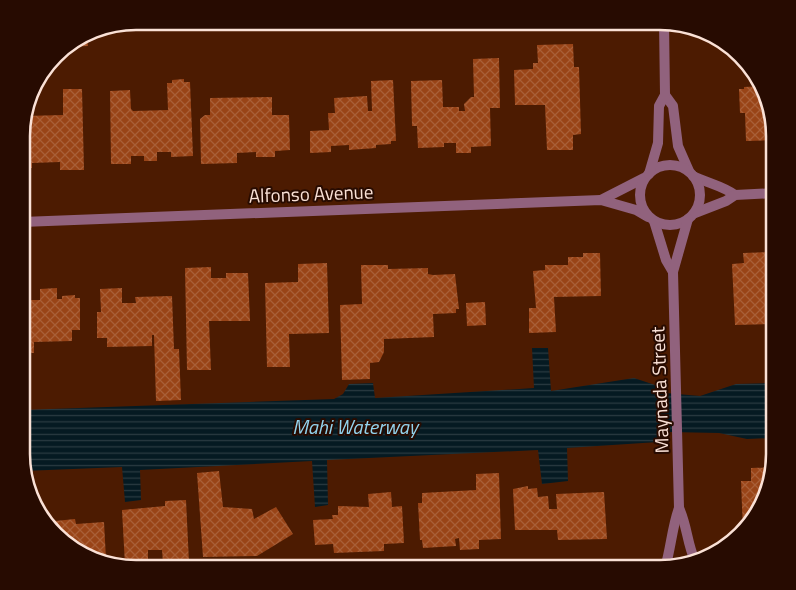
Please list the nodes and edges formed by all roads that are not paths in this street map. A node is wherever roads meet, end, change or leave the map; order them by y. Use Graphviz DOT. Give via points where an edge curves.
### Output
graph roads {
  1 [pos="664,30"];
  2 [pos="665,95"];
  3 [pos="691,174"];
  4 [pos="647,176"];
  5 [pos="766,193"];
  6 [pos="735,195"];
  7 [pos="601,200"];
  8 [pos="692,216"];
  9 [pos="651,219"];
  10 [pos="30,222"];
  11 [pos="672,272"];
  12 [pos="679,508"];
  13 [pos="692,555"];
  14 [pos="667,559"];
  1 -- 2 [label="street"];
  2 -- 3 [label="street" via="674,106 678,146"];
  2 -- 4 [label="street" via="659,106 658,143"];
  3 -- 4 [label="street" via="671,165 661,166"];
  3 -- 6 [label="street"];
  3 -- 8 [label="street" via="700,188 701,198"];
  4 -- 7 [label="street, Alfonso Avenue"];
  4 -- 9 [label="street" via="639,198"];
  5 -- 6 [label="street"];
  6 -- 8 [label="street"];
  7 -- 9 [label="street, Alfonso Avenue" via="636,210"];
  7 -- 10 [label="street, Alfonso Avenue"];
  8 -- 9 [label="street" via="667,226"];
  8 -- 11 [label="street, Maynada Street"];
  9 -- 11 [label="street, Maynada Street"];
  11 -- 12 [label="street, Maynada Street"];
  12 -- 13 [label="street, Maynada Street" via="686,522"];
  12 -- 14 [label="street, Maynada Street"];
}
